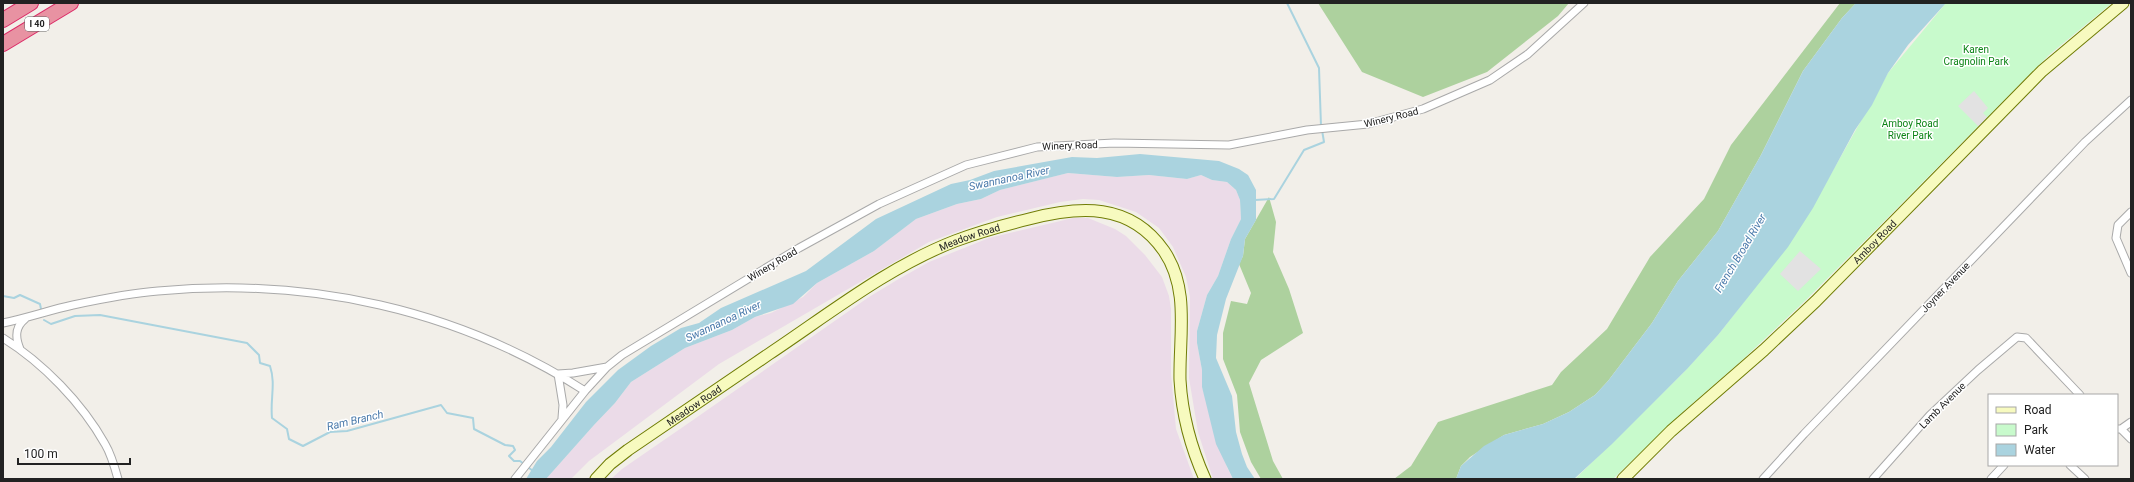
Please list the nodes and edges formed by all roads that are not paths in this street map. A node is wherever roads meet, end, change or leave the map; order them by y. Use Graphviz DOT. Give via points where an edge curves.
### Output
graph roads {
  1 [pos="31,3"];
  2 [pos="70,3"];
  3 [pos="1584,3"];
  4 [pos="2124,3"];
  5 [pos="3,20"];
  6 [pos="3,44"];
  7 [pos="2131,100"];
  8 [pos="2131,212"];
  9 [pos="2131,273"];
  10 [pos="25,318"];
  11 [pos="3,323"];
  12 [pos="3,338"];
  13 [pos="20,349"];
  14 [pos="607,367"];
  15 [pos="558,374"];
  16 [pos="585,391"];
  17 [pos="2079,394"];
  18 [pos="562,418"];
  19 [pos="2131,422"];
  20 [pos="2119,429"];
  21 [pos="2131,438"];
  22 [pos="2003,466"];
  23 [pos="2071,466"];
  24 [pos="118,479"];
  25 [pos="515,479"];
  26 [pos="596,479"];
  27 [pos="1205,479"];
  28 [pos="1623,479"];
  29 [pos="1763,479"];
  30 [pos="1873,479"];
  31 [pos="1992,479"];
  32 [pos="2085,479"];
  1 -- 5 [label="highway, I 40"];
  2 -- 6 [label="highway, I 40"];
  3 -- 14 [label="street, Winery Road" via="1528,54 1490,80 1423,109 1368,124 1307,130 1229,145 1114,143 1037,147 966,165 879,204 799,248 622,355"];
  4 -- 28 [label="main road, Amboy Road" via="2042,71 1816,301 1671,431"];
  7 -- 29 [label="street, Joyner Avenue" via="2113,114 2068,160"];
  8 -- 9 [label="street" via="2118,225 2116,238"];
  10 -- 11 [label="street"];
  10 -- 13 [label="street" via="19,324 16,334"];
  10 -- 15 [label="street" via="73,305 157,291 232,288 306,292 376,303 420,314 519,352"];
  12 -- 13 [label="street"];
  13 -- 24 [label="street" via="68,395 106,445"];
  14 -- 15 [label="street"];
  14 -- 16 [label="street, Winery Road"];
  15 -- 16 [label="street"];
  15 -- 18 [label="street" via="563,405"];
  16 -- 18 [label="street, Winery Road"];
  17 -- 30 [label="street, Lamb Avenue" via="2026,338 2017,337 1930,415"];
  18 -- 25 [label="street, Winery Road"];
  19 -- 20 [label="street"];
  20 -- 21 [label="street"];
  22 -- 31 [label="street"];
  23 -- 32 [label="street"];
  26 -- 27 [label="main road, Meadow Road" via="632,447 903,267 956,241 990,229 1059,211 1079,209 1103,211 1132,222 1154,239 1171,262 1181,300 1182,397 1192,444"];
}
